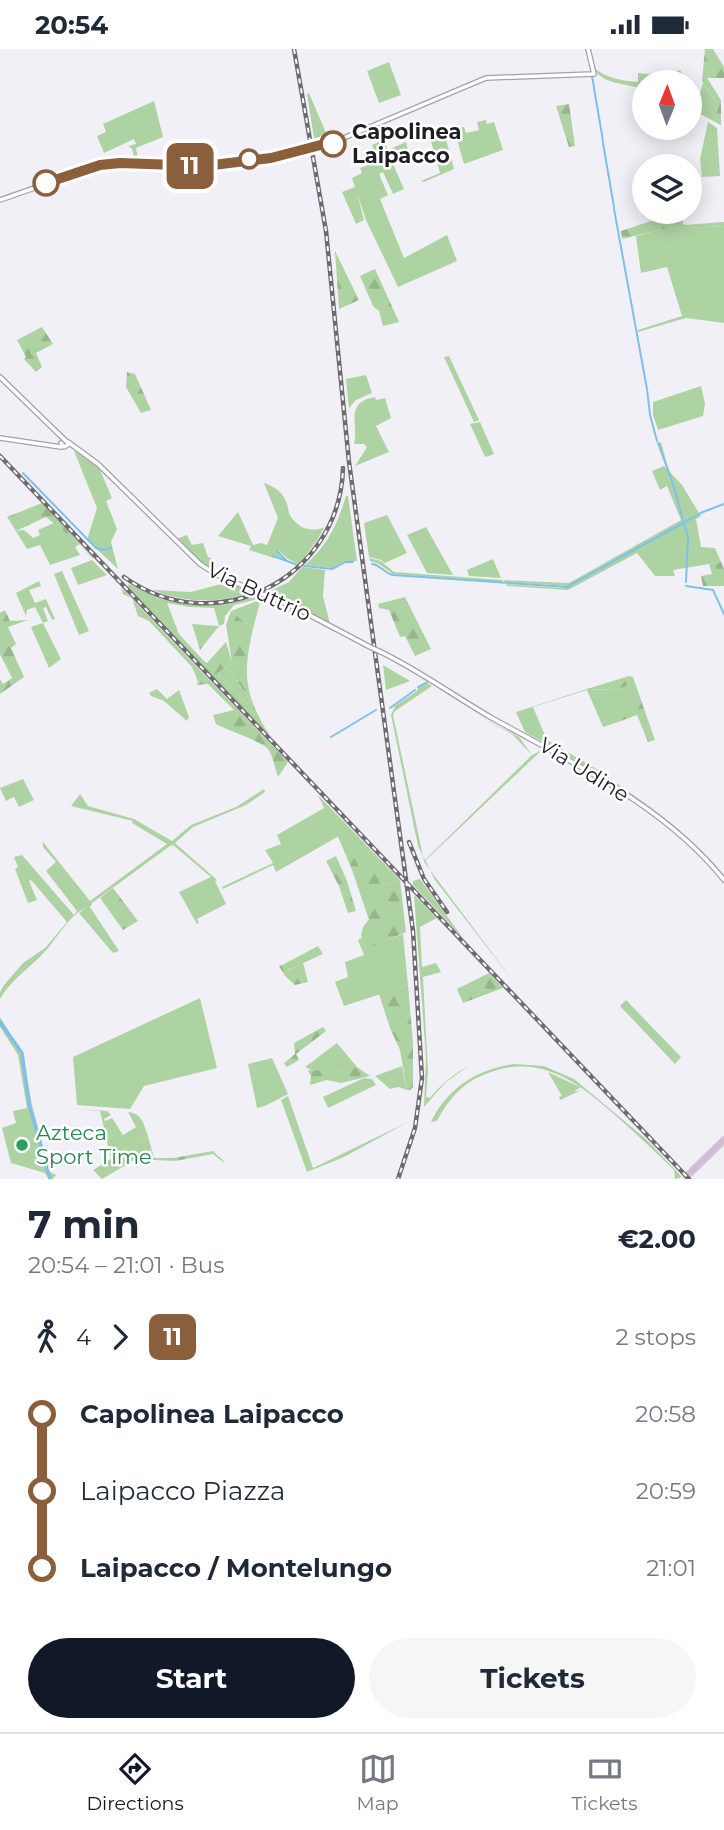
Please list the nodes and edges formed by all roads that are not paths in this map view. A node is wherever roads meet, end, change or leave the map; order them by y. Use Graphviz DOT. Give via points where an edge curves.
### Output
graph roads {
  1 [pos="589,49"];
  2 [pos="0,200"];
  3 [pos="0,377"];
  4 [pos="0,438"];
  5 [pos="64,443"];
  6 [pos="430,678"];
  7 [pos="724,880"];
  8 [pos="724,1140"];
  9 [pos="687,1176"];
  1 -- 2 [label="street, bridge" via="594,74 486,78 315,148 205,166 100,165"];
  3 -- 5 [label="street, Via Buttrio"];
  4 -- 5 [label="street" via="52,446"];
  5 -- 6 [label="street, Via Buttrio, bridge" via="99,464 195,561 212,572 300,610"];
  6 -- 7 [label="street, Via Udine" via="494,719 578,763 642,806 689,841"];
  8 -- 9 [label="main road"];
}
